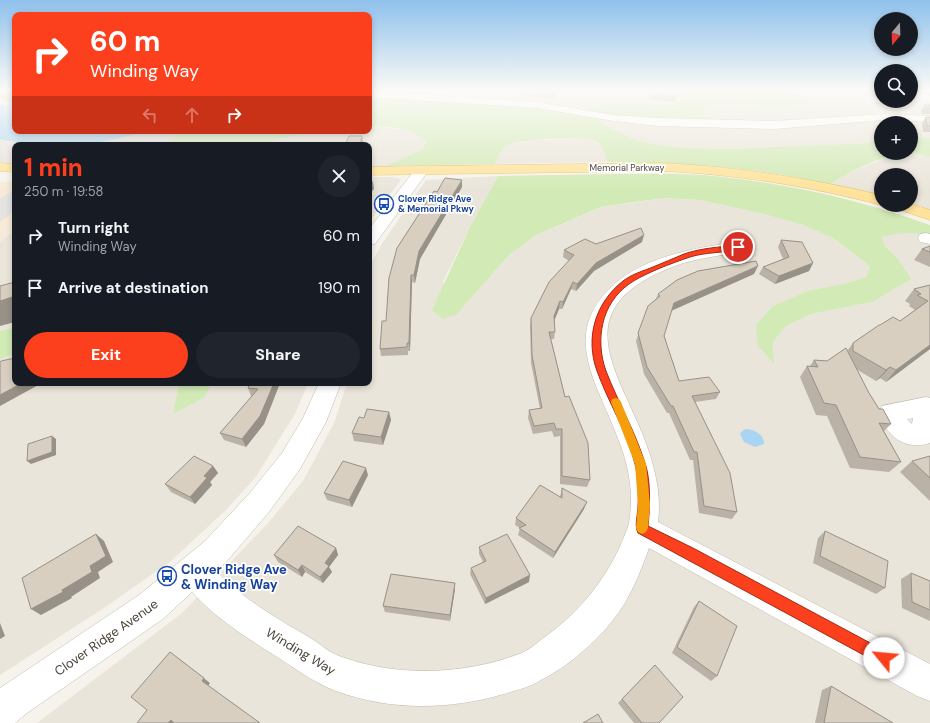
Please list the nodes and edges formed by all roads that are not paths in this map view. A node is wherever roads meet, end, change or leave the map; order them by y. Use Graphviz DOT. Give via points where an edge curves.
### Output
graph roads {
  1 [pos="705,124"];
  2 [pos="799,124"];
  3 [pos="0,167"];
  4 [pos="12,168"];
  5 [pos="422,170"];
  6 [pos="372,171"];
  7 [pos="874,198"];
  8 [pos="918,211"];
  9 [pos="930,215"];
  10 [pos="372,236"];
  11 [pos="738,247"];
  12 [pos="329,386"];
  13 [pos="642,529"];
  14 [pos="194,570"];
  15 [pos="930,683"];
  16 [pos="0,712"];
  1 -- 2 [label="street"];
  3 -- 4 [label="main road"];
  5 -- 6 [label="main road, Memorial Parkway"];
  5 -- 7 [label="main road, Memorial Parkway" via="699,168 786,178"];
  5 -- 10 [label="street"];
  8 -- 9 [label="main road"];
  11 -- 13 [label="street, Winding Way" via="687,255 635,277 611,298 596,328 596,346 601,370 640,464 644,505"];
  12 -- 14 [label="street, Clover Ridge Avenue" via="314,422 291,461 259,503 216,551"];
  13 -- 14 [label="street, Winding Way" via="614,594 574,637 530,668 494,680 450,689 420,689 362,682 333,672 274,636 220,597"];
  13 -- 15 [label="street"];
  14 -- 16 [label="street, Clover Ridge Avenue" via="152,607"];
}
